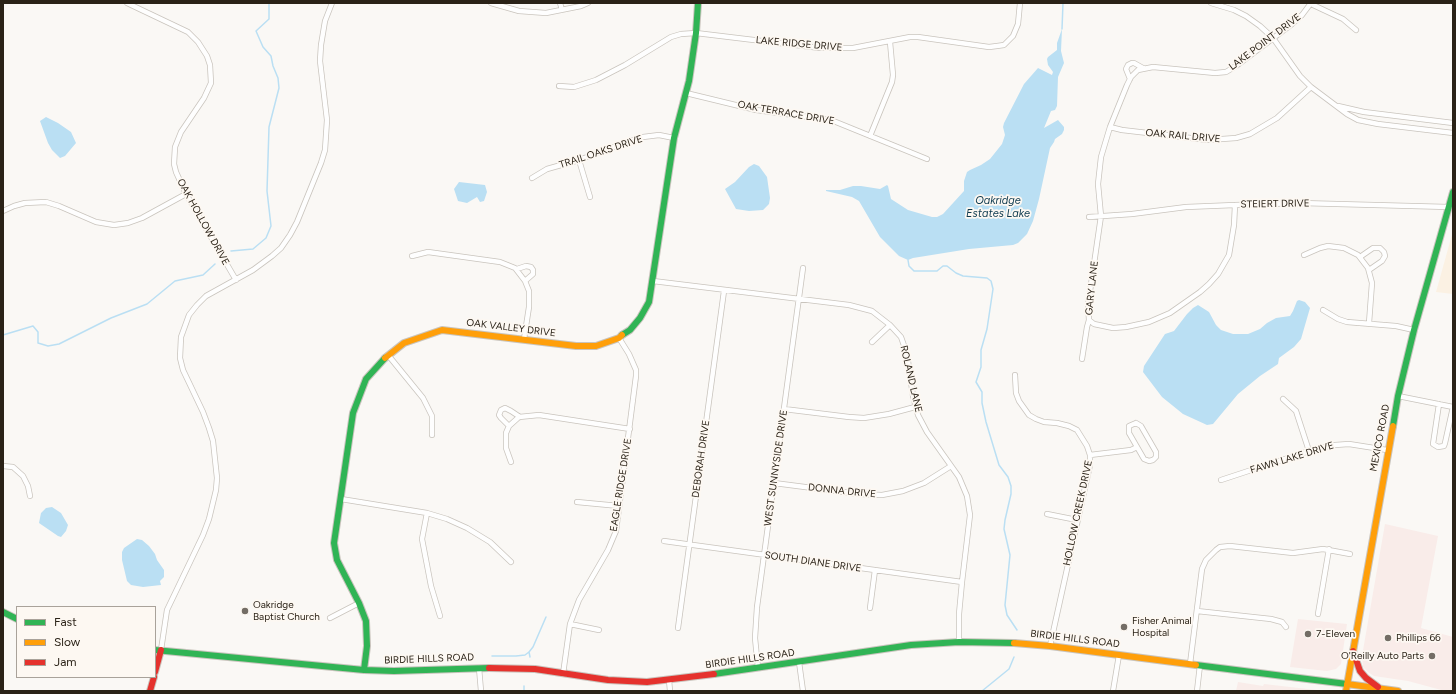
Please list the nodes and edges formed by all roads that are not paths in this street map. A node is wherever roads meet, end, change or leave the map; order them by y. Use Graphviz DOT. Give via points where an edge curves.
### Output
graph roads {
  1 [pos="127,3"];
  2 [pos="332,3"];
  3 [pos="491,3"];
  4 [pos="560,3"];
  5 [pos="588,3"];
  6 [pos="698,3"];
  7 [pos="1020,3"];
  8 [pos="1211,3"];
  9 [pos="1311,4"];
  10 [pos="562,10"];
  11 [pos="1356,30"];
  12 [pos="696,33"];
  13 [pos="1273,38"];
  14 [pos="890,42"];
  15 [pos="1143,68"];
  16 [pos="1130,79"];
  17 [pos="559,86"];
  18 [pos="1311,87"];
  19 [pos="686,93"];
  20 [pos="1334,105"];
  21 [pos="1453,123"];
  22 [pos="1110,127"];
  23 [pos="1453,133"];
  24 [pos="870,136"];
  25 [pos="674,138"];
  26 [pos="927,159"];
  27 [pos="579,160"];
  28 [pos="532,178"];
  29 [pos="1453,192"];
  30 [pos="186,194"];
  31 [pos="590,198"];
  32 [pos="1235,205"];
  33 [pos="1449,207"];
  34 [pos="3,211"];
  35 [pos="1101,216"];
  36 [pos="1089,217"];
  37 [pos="1304,255"];
  38 [pos="412,256"];
  39 [pos="1360,257"];
  40 [pos="803,268"];
  41 [pos="517,269"];
  42 [pos="1369,270"];
  43 [pos="236,280"];
  44 [pos="525,281"];
  45 [pos="653,281"];
  46 [pos="724,291"];
  47 [pos="798,299"];
  48 [pos="1323,310"];
  49 [pos="1089,320"];
  50 [pos="1368,323"];
  51 [pos="890,325"];
  52 [pos="1414,330"];
  53 [pos="619,338"];
  54 [pos="524,340"];
  55 [pos="872,342"];
  56 [pos="388,355"];
  57 [pos="1082,359"];
  58 [pos="1015,375"];
  59 [pos="1398,396"];
  60 [pos="1283,399"];
  61 [pos="1439,404"];
  62 [pos="915,407"];
  63 [pos="1453,407"];
  64 [pos="784,409"];
  65 [pos="520,417"];
  66 [pos="509,426"];
  67 [pos="630,429"];
  68 [pos="432,435"];
  69 [pos="1137,447"];
  70 [pos="1387,450"];
  71 [pos="1309,451"];
  72 [pos="1090,455"];
  73 [pos="511,462"];
  74 [pos="3,466"];
  75 [pos="951,466"];
  76 [pos="1221,480"];
  77 [pos="774,482"];
  78 [pos="30,496"];
  79 [pos="341,499"];
  80 [pos="577,502"];
  81 [pos="618,506"];
  82 [pos="427,513"];
  83 [pos="1047,514"];
  84 [pos="1077,520"];
  85 [pos="664,541"];
  86 [pos="690,545"];
  87 [pos="1329,549"];
  88 [pos="1350,554"];
  89 [pos="764,555"];
  90 [pos="511,562"];
  91 [pos="875,570"];
  92 [pos="962,582"];
  93 [pos="359,603"];
  94 [pos="870,608"];
  95 [pos="1197,611"];
  96 [pos="3,612"];
  97 [pos="1318,614"];
  98 [pos="440,616"];
  99 [pos="330,618"];
  100 [pos="16,619"];
  101 [pos="570,624"];
  102 [pos="1286,627"];
  103 [pos="678,628"];
  104 [pos="599,630"];
  105 [pos="959,642"];
  106 [pos="1050,646"];
  107 [pos="1353,649"];
  108 [pos="158,650"];
  109 [pos="1119,654"];
  110 [pos="799,662"];
  111 [pos="1190,664"];
  112 [pos="156,665"];
  113 [pos="1200,665"];
  114 [pos="479,668"];
  115 [pos="758,668"];
  116 [pos="364,670"];
  117 [pos="563,674"];
  118 [pos="154,678"];
  119 [pos="669,680"];
  120 [pos="1347,684"];
  121 [pos="1380,688"];
  122 [pos="150,691"];
  123 [pos="481,691"];
  124 [pos="670,691"];
  125 [pos="803,691"];
  126 [pos="1114,691"];
  127 [pos="1197,691"];
  128 [pos="1346,691"];
  129 [pos="1373,691"];
  130 [pos="1398,691"];
  1 -- 30 [label="street, OAK HOLLOW DRIVE" via="188,32 203,47 210,65 209,90 184,127 175,147 174,164"];
  2 -- 43 [label="street" via="320,45 327,120 325,150 321,163 297,222 281,248"];
  3 -- 10 [label="street" via="533,13"];
  4 -- 10 [label="street"];
  5 -- 10 [label="street"];
  6 -- 12 [label="main road, OAK VALLEY DRIVE"];
  7 -- 14 [label="street, LAKE RIDGE DRIVE" via="1016,30 1004,45 989,46 918,37"];
  8 -- 13 [label="street" via="1246,16"];
  9 -- 11 [label="street" via="1344,19"];
  9 -- 13 [label="street, LAKE POINT DRIVE"];
  12 -- 14 [label="street, LAKE RIDGE DRIVE" via="820,48 853,48"];
  12 -- 17 [label="street, LAKE RIDGE DRIVE" via="671,37 596,80 574,87"];
  12 -- 19 [label="main road, OAK VALLEY DRIVE"];
  13 -- 15 [label="street, LAKE POINT DRIVE" via="1226,72 1215,74 1158,66"];
  13 -- 18 [label="street"];
  14 -- 24 [label="street" via="892,82"];
  15 -- 16 [label="street, LAKE POINT DRIVE"];
  15 -- 16 [label="street, LAKE POINT DRIVE" via="1134,63 1128,65 1126,69"];
  16 -- 22 [label="street, LAKE POINT DRIVE"];
  18 -- 20 [label="street"];
  18 -- 22 [label="street, OAK RAIL DRIVE" via="1277,118 1250,134 1236,138 1208,140"];
  19 -- 24 [label="street, OAK TERRACE DRIVE" via="756,110 831,120"];
  19 -- 25 [label="main road, OAK VALLEY DRIVE"];
  20 -- 21 [label="street" via="1364,112"];
  20 -- 23 [label="street" via="1368,123"];
  22 -- 35 [label="street, LAKE POINT DRIVE" via="1099,169"];
  24 -- 26 [label="street, OAK TERRACE DRIVE"];
  25 -- 27 [label="street, TRAIL OAKS DRIVE" via="644,137"];
  25 -- 45 [label="main road, OAK VALLEY DRIVE"];
  27 -- 28 [label="street, TRAIL OAKS DRIVE" via="547,169"];
  27 -- 31 [label="street"];
  29 -- 33 [label="main road, MEXICO ROAD"];
  30 -- 34 [label="street" via="142,218 114,225 96,222 46,202 26,203"];
  30 -- 43 [label="street, OAK HOLLOW DRIVE"];
  32 -- 33 [label="street, STEIERT DRIVE" via="1300,203"];
  32 -- 35 [label="street, STEIERT DRIVE" via="1186,206"];
  32 -- 49 [label="street" via="1229,255 1218,274 1200,292 1170,313 1149,322 1113,328 1094,324"];
  33 -- 52 [label="main road, MEXICO ROAD"];
  35 -- 36 [label="street, STEIERT DRIVE"];
  35 -- 49 [label="street, GARY LANE" via="1088,305"];
  37 -- 39 [label="street" via="1328,246 1344,248"];
  38 -- 41 [label="street" via="428,252 500,262"];
  39 -- 42 [label="street"];
  39 -- 42 [label="street" via="1373,248 1380,248 1384,252 1382,261"];
  40 -- 47 [label="street, WEST SUNNYSIDE DRIVE"];
  41 -- 44 [label="street"];
  41 -- 44 [label="street" via="531,267 533,274"];
  42 -- 50 [label="street" via="1372,283"];
  43 -- 108 [label="street" via="206,296 197,305 189,315 181,337 180,358 183,370 203,412 213,441 216,490 203,536 167,610"];
  44 -- 54 [label="street" via="529,291 529,307"];
  45 -- 46 [label="street, ROLAND LANE"];
  45 -- 53 [label="main road, OAK VALLEY DRIVE" via="645,310 630,330"];
  46 -- 47 [label="street, ROLAND LANE"];
  46 -- 86 [label="street, DEBORAH DRIVE"];
  47 -- 51 [label="street, ROLAND LANE" via="862,308 872,311"];
  47 -- 64 [label="street, WEST SUNNYSIDE DRIVE"];
  48 -- 50 [label="street" via="1347,322"];
  49 -- 57 [label="street, GARY LANE"];
  50 -- 52 [label="street"];
  51 -- 55 [label="street"];
  51 -- 62 [label="street, ROLAND LANE" via="900,337 907,354"];
  52 -- 59 [label="main road, MEXICO ROAD"];
  53 -- 54 [label="main road, OAK VALLEY DRIVE" via="596,346"];
  53 -- 67 [label="street, EAGLE RIDGE DRIVE" via="631,358 636,376"];
  54 -- 56 [label="main road, OAK VALLEY DRIVE" via="442,330 404,343"];
  56 -- 68 [label="street" via="423,398 432,416"];
  56 -- 79 [label="main road, OAK VALLEY DRIVE" via="366,378 353,413"];
  58 -- 72 [label="street, HOLLOW CREEK DRIVE" via="1018,401 1029,414 1044,422 1069,426 1077,430 1088,446"];
  59 -- 61 [label="street"];
  59 -- 70 [label="main road, MEXICO ROAD"];
  60 -- 71 [label="street" via="1296,411"];
  61 -- 63 [label="street"];
  61 -- 63 [label="street" via="1433,444 1438,447 1444,446"];
  62 -- 64 [label="street" via="864,418"];
  62 -- 75 [label="street, ROLAND LANE" via="927,432"];
  64 -- 77 [label="street, WEST SUNNYSIDE DRIVE"];
  65 -- 66 [label="street"];
  65 -- 66 [label="street" via="505,408 501,410 499,415"];
  65 -- 67 [label="street" via="539,415"];
  66 -- 73 [label="street" via="506,433 506,448"];
  67 -- 81 [label="street, EAGLE RIDGE DRIVE"];
  69 -- 69 [label="street" via="1128,430 1129,426 1136,423 1141,426 1156,452 1156,457 1149,461"];
  69 -- 72 [label="street"];
  70 -- 71 [label="street, FAWN LAKE DRIVE" via="1349,444"];
  70 -- 107 [label="main road, MEXICO ROAD"];
  71 -- 76 [label="street, FAWN LAKE DRIVE"];
  72 -- 84 [label="street, HOLLOW CREEK DRIVE"];
  74 -- 78 [label="street" via="13,468 22,476"];
  75 -- 77 [label="street, DONNA DRIVE" via="924,483 882,495"];
  75 -- 92 [label="street, ROLAND LANE" via="965,488 969,506"];
  77 -- 89 [label="street, WEST SUNNYSIDE DRIVE"];
  79 -- 82 [label="street"];
  79 -- 93 [label="main road, OAK VALLEY DRIVE" via="334,543 338,560"];
  80 -- 81 [label="street"];
  81 -- 101 [label="street, EAGLE RIDGE DRIVE" via="616,531 611,544 579,600"];
  82 -- 90 [label="street" via="467,528 490,542"];
  82 -- 98 [label="street" via="422,538 431,586"];
  83 -- 84 [label="street"];
  84 -- 106 [label="street, HOLLOW CREEK DRIVE"];
  85 -- 86 [label="street, SOUTH DIANE DRIVE"];
  86 -- 89 [label="street, SOUTH DIANE DRIVE"];
  86 -- 103 [label="street, DEBORAH DRIVE"];
  87 -- 88 [label="street"];
  87 -- 95 [label="street" via="1293,552 1220,547 1204,564"];
  87 -- 97 [label="street"];
  89 -- 91 [label="street, SOUTH DIANE DRIVE"];
  89 -- 115 [label="street, WEST SUNNYSIDE DRIVE" via="755,625"];
  91 -- 92 [label="street, SOUTH DIANE DRIVE"];
  91 -- 94 [label="street"];
  92 -- 105 [label="street, ROLAND LANE"];
  93 -- 99 [label="street"];
  93 -- 116 [label="main road, OAK VALLEY DRIVE" via="366,621 367,646"];
  95 -- 102 [label="street" via="1271,619 1282,622"];
  95 -- 111 [label="street"];
  96 -- 100 [label="main road"];
  101 -- 104 [label="street"];
  101 -- 117 [label="street, EAGLE RIDGE DRIVE"];
  105 -- 106 [label="main road, BIRDIE HILLS ROAD" via="1011,642"];
  105 -- 110 [label="main road, BIRDIE HILLS ROAD" via="905,646"];
  106 -- 109 [label="main road, BIRDIE HILLS ROAD"];
  107 -- 120 [label="main road, MEXICO ROAD"];
  107 -- 121 [label="main road" via="1360,671"];
  108 -- 112 [label="main road"];
  108 -- 116 [label="main road, BIRDIE HILLS ROAD"];
  109 -- 111 [label="main road, BIRDIE HILLS ROAD"];
  109 -- 126 [label="street"];
  110 -- 115 [label="main road, BIRDIE HILLS ROAD"];
  110 -- 125 [label="street"];
  111 -- 113 [label="main road, BIRDIE HILLS ROAD"];
  113 -- 120 [label="main road, BIRDIE HILLS ROAD"];
  113 -- 127 [label="street"];
  114 -- 116 [label="main road, BIRDIE HILLS ROAD"];
  114 -- 117 [label="main road, BIRDIE HILLS ROAD" via="535,669"];
  114 -- 123 [label="street"];
  115 -- 119 [label="main road, BIRDIE HILLS ROAD"];
  117 -- 119 [label="main road, BIRDIE HILLS ROAD" via="622,681"];
  118 -- 122 [label="main road"];
  119 -- 124 [label="street"];
  120 -- 121 [label="main road, BIRDIE HILLS ROAD"];
  120 -- 128 [label="main road, MEXICO ROAD"];
  121 -- 129 [label="main road"];
  121 -- 130 [label="main road, BIRDIE HILLS ROAD"];
}
